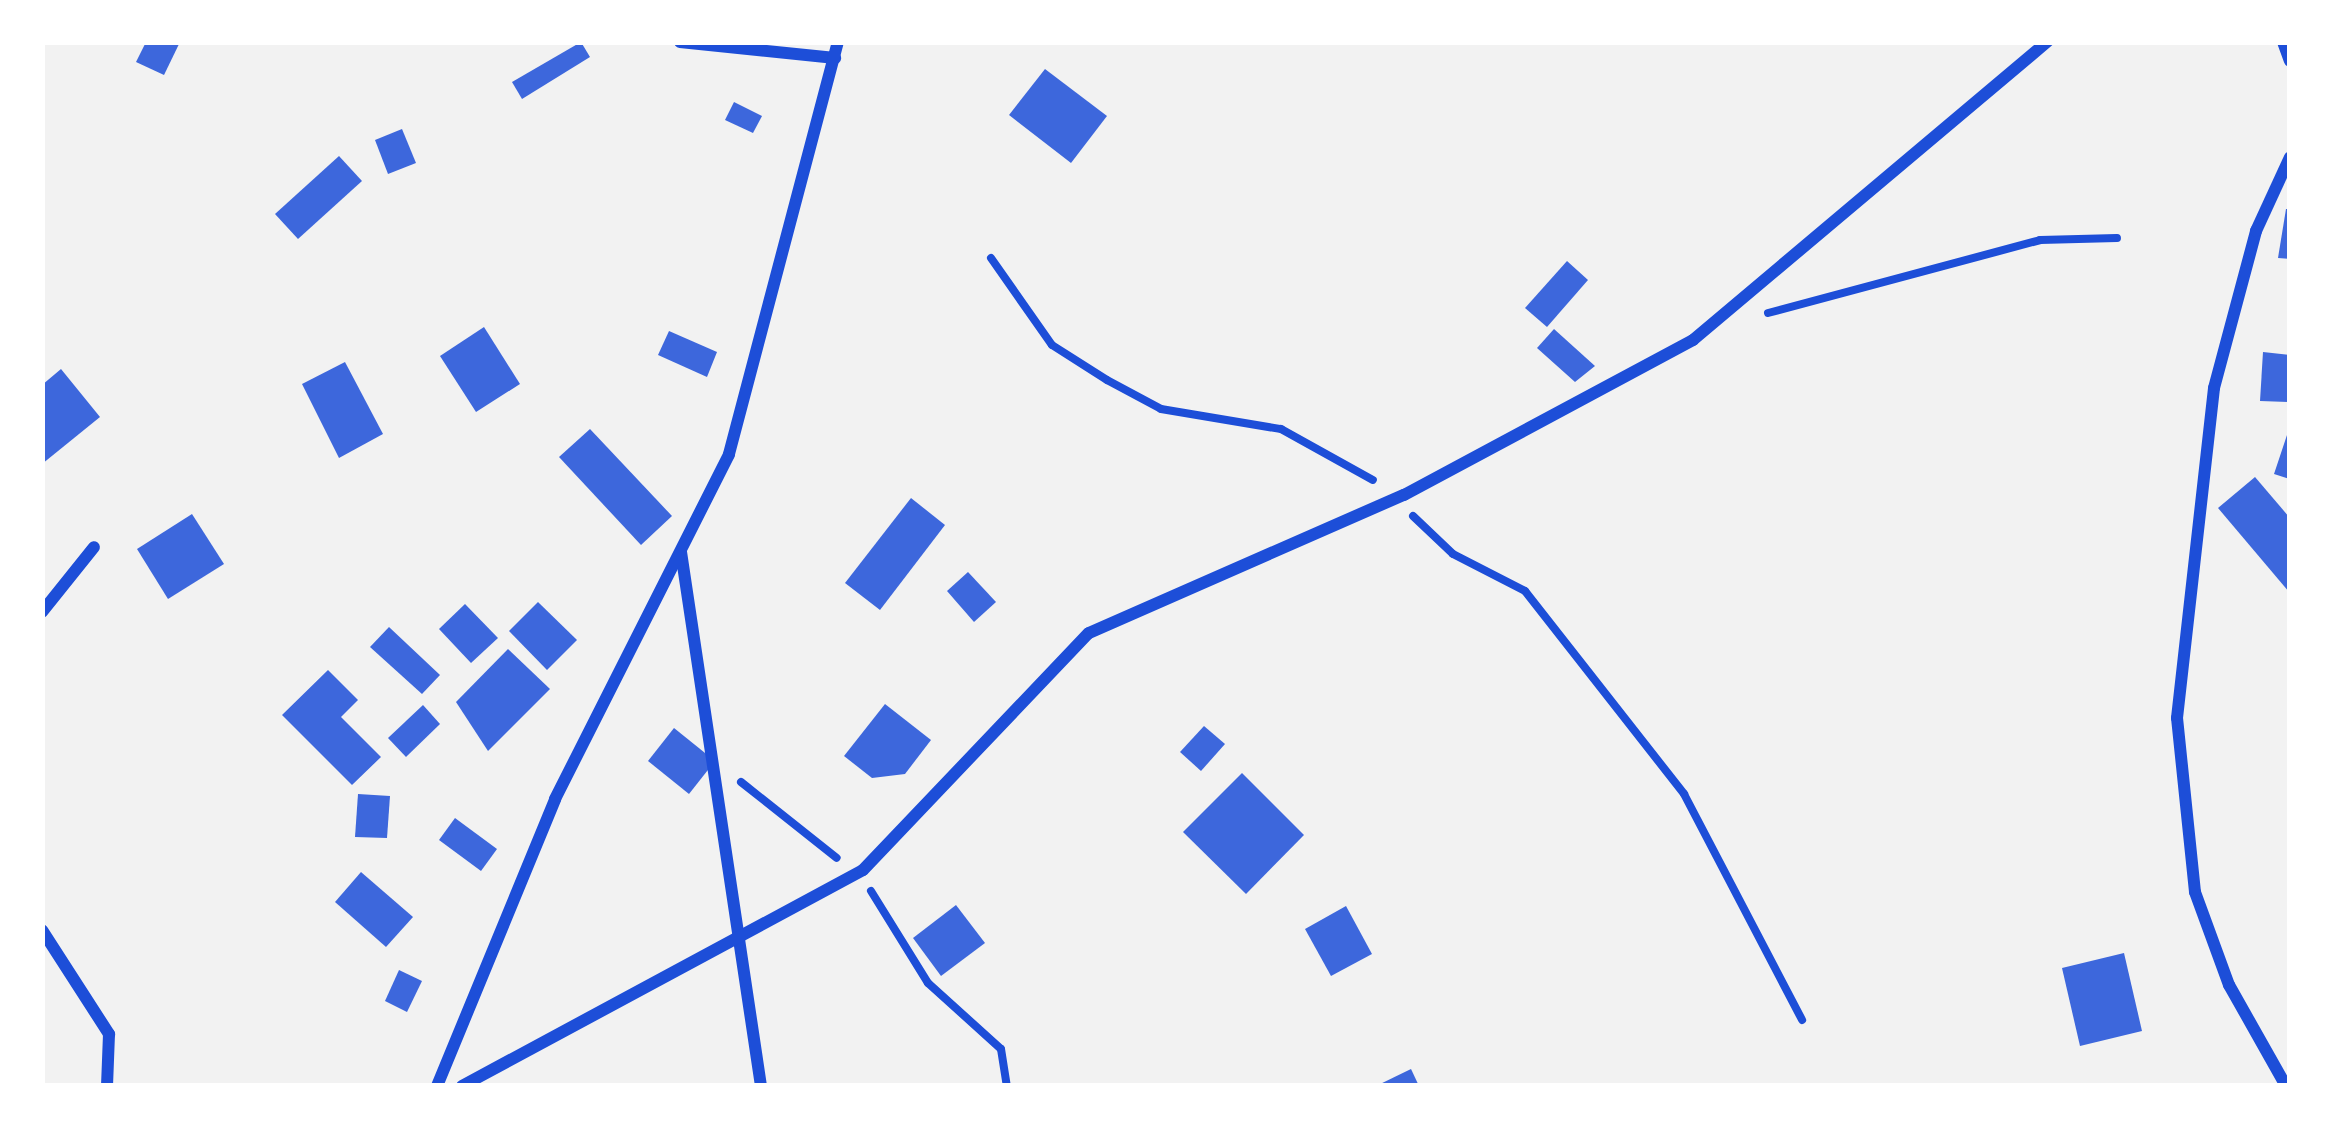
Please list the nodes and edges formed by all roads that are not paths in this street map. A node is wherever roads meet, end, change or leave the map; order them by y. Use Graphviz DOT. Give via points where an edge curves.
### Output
graph roads {
  1 [pos="680,42"];
  2 [pos="838,42"];
  3 [pos="2048,42"];
  4 [pos="2282,42"];
  5 [pos="835,58"];
  6 [pos="2290,62"];
  7 [pos="2290,157"];
  8 [pos="94,547"];
  9 [pos="681,551"];
  10 [pos="42,613"];
  11 [pos="42,930"];
  12 [pos="739,934"];
  13 [pos="107,1086"];
  14 [pos="437,1086"];
  15 [pos="462,1086"];
  16 [pos="760,1086"];
  17 [pos="2286,1086"];
  1 -- 5 [label="street"];
  2 -- 5 [label="street"];
  3 -- 12 [label="street" via="1693,340 1404,495 1089,633 863,870"];
  4 -- 6 [label="street"];
  5 -- 9 [label="street" via="729,454"];
  7 -- 17 [label="street" via="2256,232 2214,388 2177,718 2194,892 2229,985"];
  8 -- 10 [label="street"];
  9 -- 12 [label="street"];
  9 -- 14 [label="street" via="555,799"];
  11 -- 13 [label="street" via="109,1034"];
  12 -- 15 [label="street"];
  12 -- 16 [label="street"];
}
